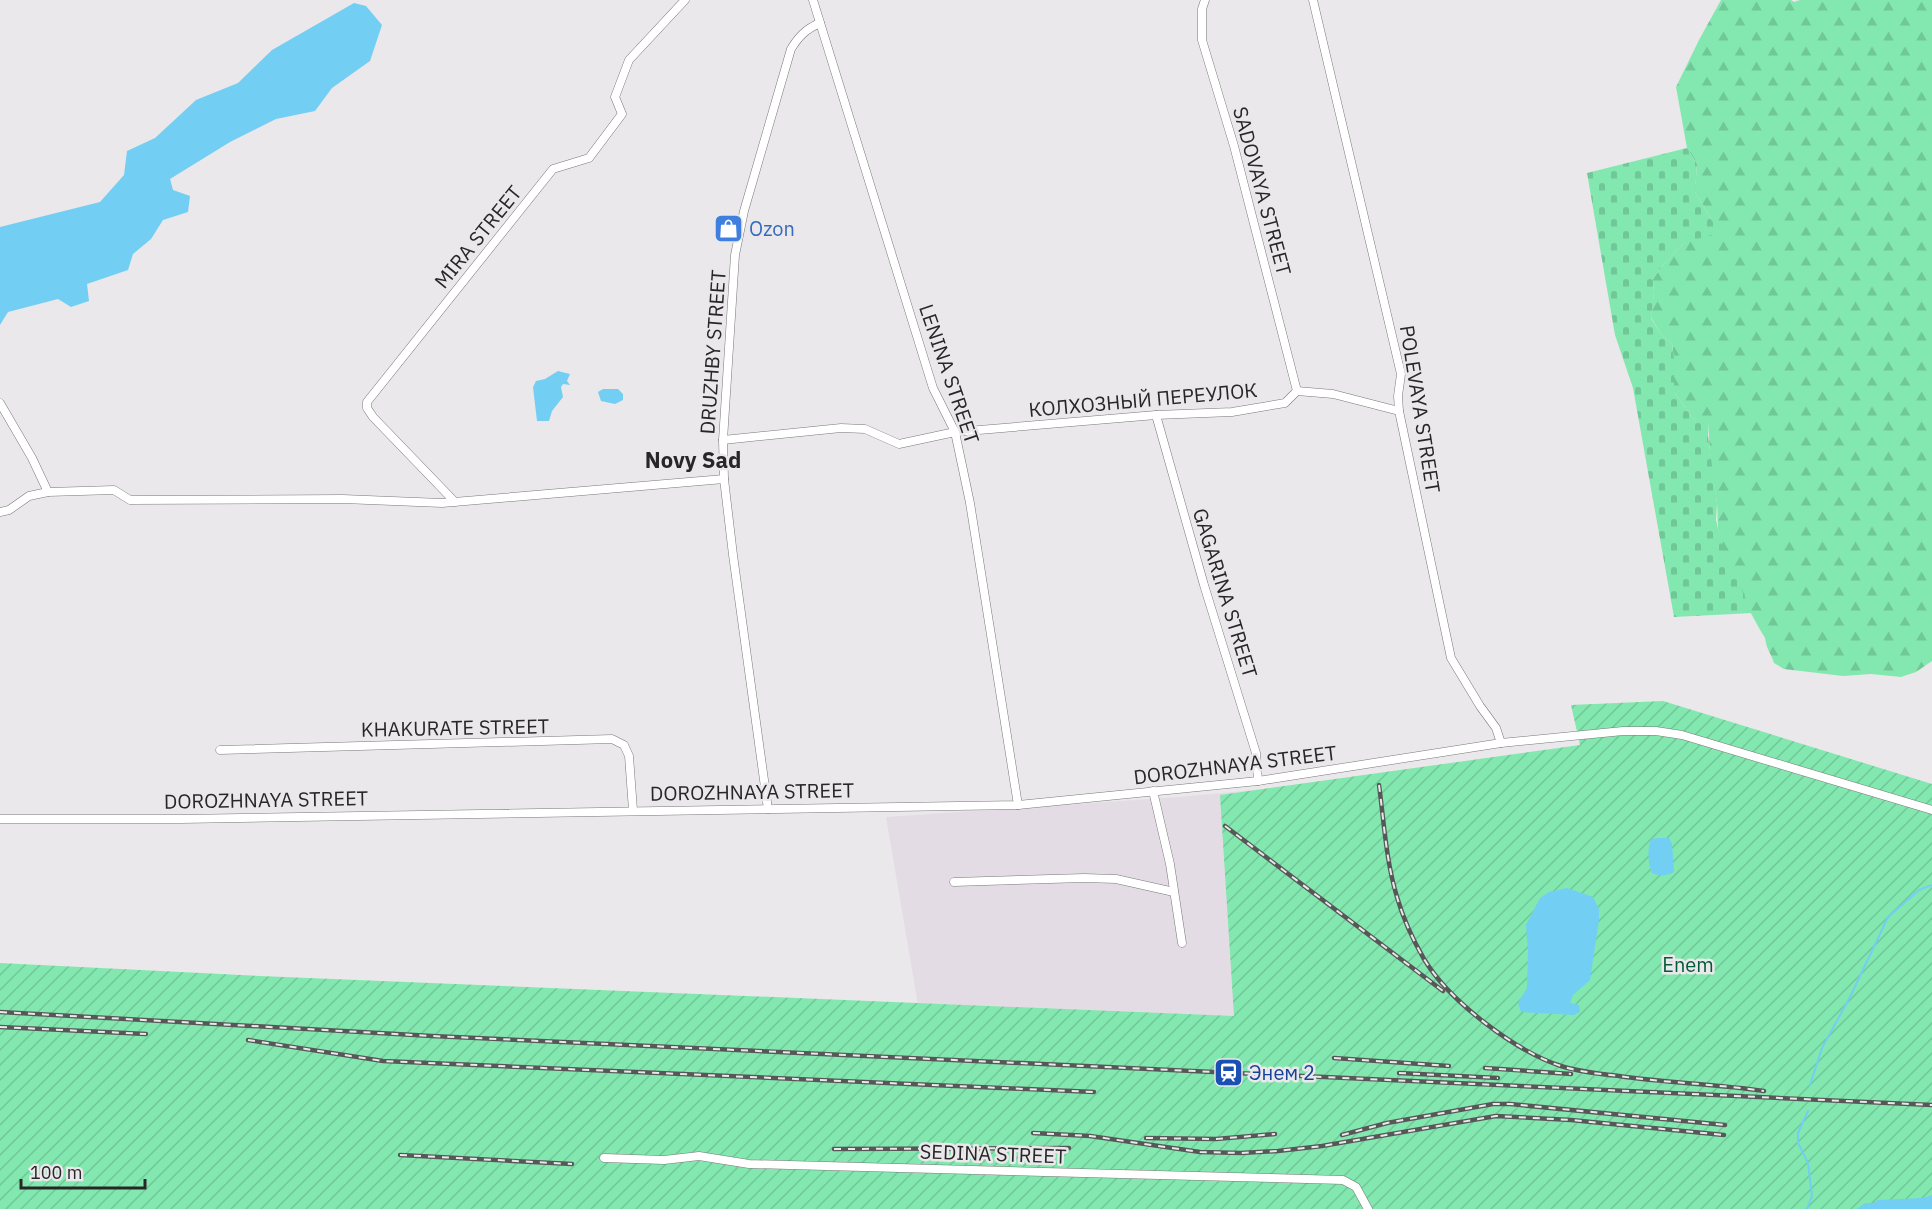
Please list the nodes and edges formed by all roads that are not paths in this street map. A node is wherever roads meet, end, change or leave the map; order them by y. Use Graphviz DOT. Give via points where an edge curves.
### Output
graph roads {
  1 [pos="685,0"];
  2 [pos="813,0"];
  3 [pos="1204,0"];
  4 [pos="1313,0"];
  5 [pos="820,23"];
  6 [pos="1296,391"];
  7 [pos="0,403"];
  8 [pos="1399,411"];
  9 [pos="1156,415"];
  10 [pos="955,432"];
  11 [pos="723,440"];
  12 [pos="724,478"];
  13 [pos="48,492"];
  14 [pos="455,502"];
  15 [pos="0,512"];
  16 [pos="1501,743"];
  17 [pos="220,750"];
  18 [pos="1258,781"];
  19 [pos="1153,791"];
  20 [pos="1018,805"];
  21 [pos="768,809"];
  22 [pos="633,810"];
  23 [pos="1932,810"];
  24 [pos="0,819"];
  25 [pos="954,882"];
  26 [pos="1174,892"];
  27 [pos="1182,943"];
  28 [pos="604,1158"];
  29 [pos="1368,1209"];
  1 -- 14 [label="street, MIRA STREET" via="629,60 615,97 622,114 589,158 553,169 367,402 373,417"];
  2 -- 5 [label="street, LENINA STREET"];
  3 -- 6 [label="street, SADOVAYA STREET" via="1202,40 1234,146"];
  4 -- 8 [label="street, POLEVAYA STREET" via="1401,374"];
  5 -- 10 [label="street, LENINA STREET" via="933,388"];
  5 -- 11 [label="street, DRUZHBY STREET" via="807,28 791,49 744,211 735,255"];
  6 -- 8 [label="street" via="1333,394"];
  6 -- 9 [label="street, КОЛХОЗНЫЙ ПЕРЕУЛОК" via="1284,403 1242,411"];
  7 -- 13 [label="street"];
  8 -- 16 [label="street, POLEVAYA STREET" via="1451,658 1496,728"];
  9 -- 10 [label="street, КОЛХОЗНЫЙ ПЕРЕУЛОК"];
  9 -- 18 [label="street, GAGARINA STREET" via="1256,753"];
  10 -- 11 [label="street" via="899,444 865,429 841,428"];
  10 -- 20 [label="street, LENINA STREET"];
  11 -- 12 [label="street, DRUZHBY STREET"];
  12 -- 14 [label="street"];
  12 -- 21 [label="street, DRUZHBY STREET"];
  13 -- 14 [label="street" via="114,490 130,500"];
  13 -- 15 [label="street" via="29,496"];
  16 -- 18 [label="street, DOROZHNAYA STREET"];
  16 -- 23 [label="street, DOROZHNAYA STREET" via="1623,730 1682,735"];
  17 -- 22 [label="street, KHAKURATE STREET" via="612,739 624,745 629,756"];
  18 -- 19 [label="street, DOROZHNAYA STREET"];
  19 -- 20 [label="street, DOROZHNAYA STREET"];
  19 -- 26 [label="street"];
  20 -- 21 [label="street, DOROZHNAYA STREET"];
  21 -- 22 [label="street, DOROZHNAYA STREET"];
  22 -- 24 [label="street, DOROZHNAYA STREET"];
  25 -- 26 [label="street" via="1116,879"];
  26 -- 27 [label="street"];
  28 -- 29 [label="street, SEDINA STREET" via="664,1160 699,1156 760,1164 1343,1180 1356,1187"];
}
